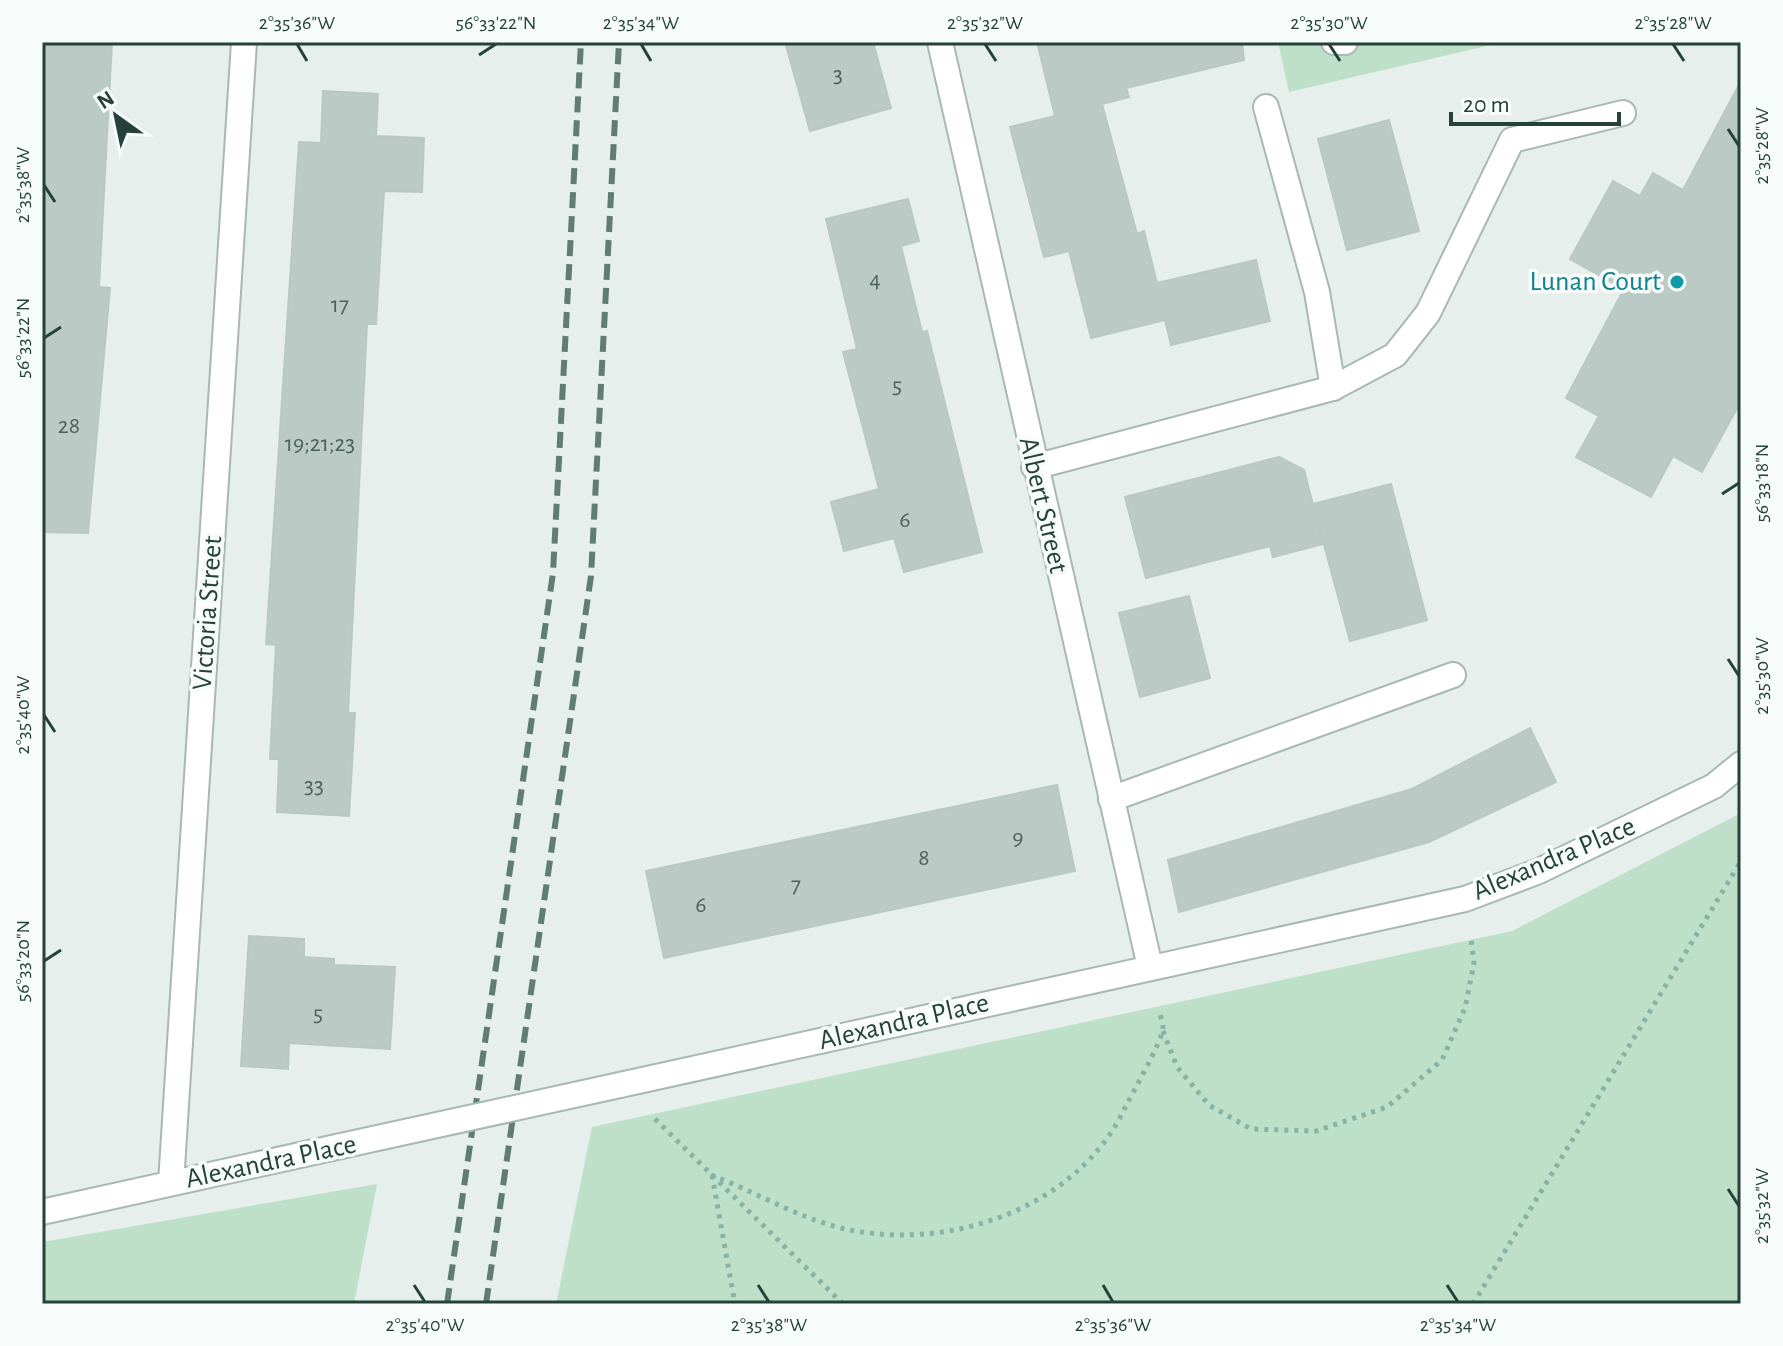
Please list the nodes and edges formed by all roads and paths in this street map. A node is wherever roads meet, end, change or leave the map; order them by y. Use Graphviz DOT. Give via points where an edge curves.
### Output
graph roads {
  1 [pos="244,42"];
  2 [pos="940,42"];
  3 [pos="1334,42"];
  4 [pos="1345,42"];
  5 [pos="1266,107"];
  6 [pos="1623,113"];
  7 [pos="1333,388"];
  8 [pos="1034,467"];
  9 [pos="1453,675"];
  10 [pos="1741,764"];
  11 [pos="1111,799"];
  12 [pos="1741,861"];
  13 [pos="1465,899"];
  14 [pos="1150,967"];
  15 [pos="1163,1030"];
  16 [pos="620,1085"];
  17 [pos="711,1175"];
  18 [pos="171,1183"];
  19 [pos="42,1212"];
  20 [pos="735,1304"];
  21 [pos="843,1304"];
  22 [pos="1473,1304"];
  1 -- 18 [label="street, Victoria Street"];
  2 -- 8 [label="street, Albert Street"];
  3 -- 4 [label="street"];
  5 -- 7 [label="street" via="1317,292"];
  6 -- 7 [label="street" via="1512,140 1428,313 1395,355"];
  7 -- 8 [label="street"];
  8 -- 11 [label="street, Albert Street"];
  9 -- 11 [label="street"];
  10 -- 13 [label="street, Alexandra Place" via="1714,786 1553,865"];
  11 -- 14 [label="street, Albert Street"];
  12 -- 22 [label="path"];
  13 -- 14 [label="street, Alexandra Place"];
  13 -- 15 [label="path" via="1474,963 1465,1008 1442,1060 1387,1107 1316,1131 1251,1129 1209,1105 1177,1067"];
  14 -- 15 [label="path"];
  14 -- 16 [label="street, Alexandra Place"];
  15 -- 17 [label="path" via="1114,1130 1078,1170 1029,1205 976,1227 907,1234 842,1228"];
  16 -- 17 [label="path"];
  16 -- 18 [label="street, Alexandra Place, bridge"];
  17 -- 20 [label="path"];
  17 -- 21 [label="path"];
  18 -- 19 [label="street, Alexandra Place"];
}
